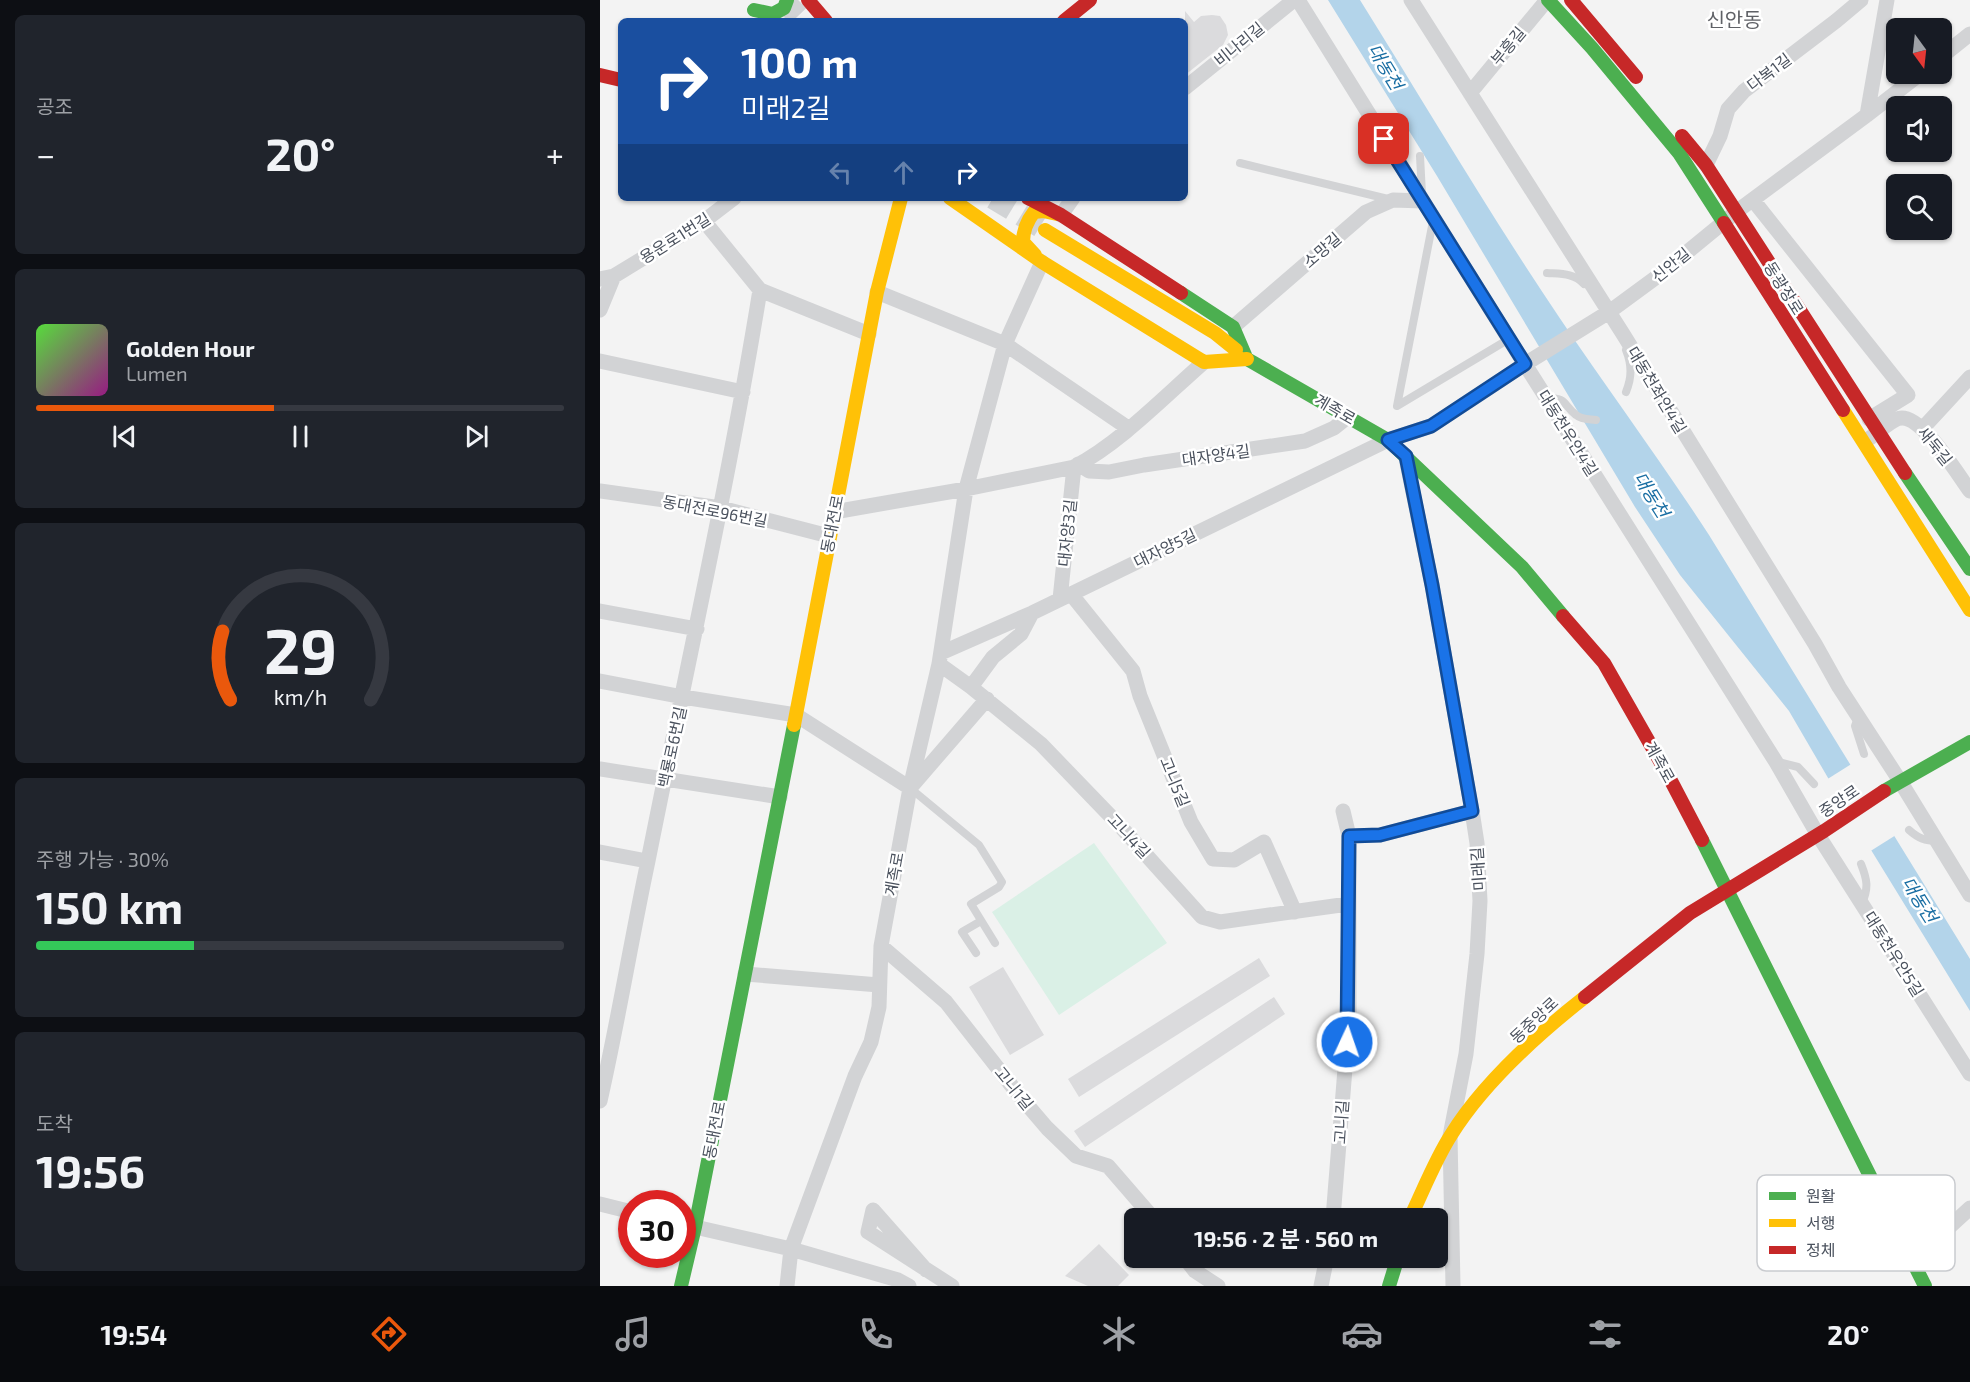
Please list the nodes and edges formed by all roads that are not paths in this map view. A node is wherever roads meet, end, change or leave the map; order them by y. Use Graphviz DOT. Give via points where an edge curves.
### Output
graph roads {
  1 [pos="787,0"];
  2 [pos="808,0"];
  3 [pos="1090,0"];
  4 [pos="1296,0"];
  5 [pos="1411,0"];
  6 [pos="1547,0"];
  7 [pos="1571,0"];
  8 [pos="1861,0"];
  9 [pos="1887,0"];
  10 [pos="750,5"];
  11 [pos="762,18"];
  12 [pos="823,18"];
  13 [pos="1068,18"];
  14 [pos="1970,34"];
  15 [pos="1952,48"];
  16 [pos="600,75"];
  17 [pos="618,79"];
  18 [pos="1907,84"];
  19 [pos="1188,86"];
  20 [pos="1644,87"];
  21 [pos="1470,93"];
  22 [pos="1868,115"];
  23 [pos="1671,122"];
  24 [pos="1420,156"];
  25 [pos="1240,163"];
  26 [pos="1706,165"];
  27 [pos="1393,200"];
  28 [pos="1422,200"];
  29 [pos="1753,200"];
  30 [pos="730,201"];
  31 [pos="900,201"];
  32 [pos="955,201"];
  33 [pos="1034,201"];
  34 [pos="1071,201"];
  35 [pos="1736,212"];
  36 [pos="1061,215"];
  37 [pos="1433,218"];
  38 [pos="704,221"];
  39 [pos="1723,223"];
  40 [pos="1045,230"];
  41 [pos="1042,254"];
  42 [pos="1083,271"];
  43 [pos="1547,273"];
  44 [pos="607,278"];
  45 [pos="760,290"];
  46 [pos="877,292"];
  47 [pos="600,310"];
  48 [pos="1606,314"];
  49 [pos="1233,327"];
  50 [pos="869,334"];
  51 [pos="1623,334"];
  52 [pos="1509,339"];
  53 [pos="1005,344"];
  54 [pos="1207,345"];
  55 [pos="1247,359"];
  56 [pos="600,361"];
  57 [pos="1204,362"];
  58 [pos="1529,362"];
  59 [pos="1970,377"];
  60 [pos="743,392"];
  61 [pos="1626,392"];
  62 [pos="1546,398"];
  63 [pos="1348,416"];
  64 [pos="1869,419"];
  65 [pos="1596,420"];
  66 [pos="1128,428"];
  67 [pos="1923,428"];
  68 [pos="1878,433"];
  69 [pos="1388,440"];
  70 [pos="1863,444"];
  71 [pos="1406,456"];
  72 [pos="1076,465"];
  73 [pos="966,489"];
  74 [pos="600,491"];
  75 [pos="1970,491"];
  76 [pos="721,508"];
  77 [pos="834,512"];
  78 [pos="829,536"];
  79 [pos="1970,569"];
  80 [pos="1065,596"];
  81 [pos="1970,610"];
  82 [pos="600,611"];
  83 [pos="1032,613"];
  84 [pos="697,629"];
  85 [pos="940,659"];
  86 [pos="600,681"];
  87 [pos="971,687"];
  88 [pos="682,697"];
  89 [pos="987,699"];
  90 [pos="796,715"];
  91 [pos="1858,716"];
  92 [pos="1970,742"];
  93 [pos="1864,754"];
  94 [pos="1776,762"];
  95 [pos="600,769"];
  96 [pos="665,778"];
  97 [pos="1897,783"];
  98 [pos="1814,784"];
  99 [pos="910,788"];
  100 [pos="780,797"];
  101 [pos="1343,811"];
  102 [pos="1472,811"];
  103 [pos="1909,830"];
  104 [pos="1821,833"];
  105 [pos="1349,836"];
  106 [pos="1937,841"];
  107 [pos="600,852"];
  108 [pos="647,861"];
  109 [pos="1861,864"];
  110 [pos="1727,889"];
  111 [pos="1970,894"];
  112 [pos="1862,903"];
  113 [pos="1348,904"];
  114 [pos="1294,912"];
  115 [pos="981,921"];
  116 [pos="995,943"];
  117 [pos="881,946"];
  118 [pos="976,953"];
  119 [pos="745,974"];
  120 [pos="879,985"];
  121 [pos="607,1032"];
  122 [pos="1970,1074"];
  123 [pos="600,1101"];
  124 [pos="1449,1136"];
  125 [pos="1868,1175"];
  126 [pos="696,1194"];
  127 [pos="600,1204"];
  128 [pos="618,1208"];
  129 [pos="1144,1208"];
  130 [pos="1334,1208"];
  131 [pos="1415,1208"];
  132 [pos="1970,1208"];
  133 [pos="1955,1222"];
  134 [pos="696,1227"];
  135 [pos="791,1249"];
  136 [pos="683,1268"];
  137 [pos="1193,1268"];
  138 [pos="1325,1268"];
  139 [pos="1395,1268"];
  140 [pos="926,1270"];
  141 [pos="1916,1271"];
  142 [pos="681,1286"];
  143 [pos="787,1286"];
  144 [pos="909,1286"];
  145 [pos="952,1286"];
  146 [pos="1218,1286"];
  147 [pos="1321,1286"];
  148 [pos="1389,1286"];
  149 [pos="1453,1286"];
  150 [pos="1924,1286"];
  1 -- 10 [label="main road" via="784,8 772,14"];
  2 -- 12 [label="main road"];
  3 -- 13 [label="main road"];
  4 -- 19 [label="street, 비나리길"];
  4 -- 28 [label="street, 대동천우안4길"];
  5 -- 21 [label="street, 대동천좌안4길"];
  6 -- 21 [label="street, 부흥길"];
  6 -- 39 [label="main road, 동광장로" via="1679,153"];
  7 -- 20 [label="main road"];
  8 -- 26 [label="street, 다복1길" via="1744,90 1728,109"];
  9 -- 22 [label="street"];
  10 -- 11 [label="main road"];
  14 -- 15 [label="street"];
  16 -- 17 [label="main road"];
  18 -- 22 [label="street, 신안길"];
  21 -- 48 [label="street, 대동천좌안4길"];
  22 -- 29 [label="street, 신안길"];
  23 -- 26 [label="main road, 동광장로"];
  24 -- 28 [label="lane"];
  25 -- 27 [label="lane"];
  26 -- 35 [label="main road, 동광장로"];
  27 -- 28 [label="street, 소망길"];
  27 -- 49 [label="street, 소망길" via="1366,212"];
  28 -- 37 [label="street, 대동천우안4길"];
  29 -- 35 [label="street, 신안길"];
  29 -- 64 [label="street" via="1908,395"];
  30 -- 38 [label="street, 용운로1번길"];
  31 -- 46 [label="main road, 동대전로"];
  32 -- 41 [label="main road"];
  33 -- 36 [label="main road"];
  34 -- 36 [label="street"];
  35 -- 39 [label="street, 신안길"];
  35 -- 64 [label="main road, 동광장로"];
  36 -- 41 [label="main road" via="1034,212 1025,223 1023,242"];
  36 -- 49 [label="main road"];
  37 -- 52 [label="street, 대동천우안4길"];
  37 -- 52 [label="lane" via="1397,406"];
  38 -- 44 [label="street, 용운로1번길"];
  38 -- 45 [label="street"];
  39 -- 48 [label="street, 신안길"];
  39 -- 70 [label="main road, 동광장로"];
  40 -- 55 [label="main road, 계족로" via="1215,333"];
  41 -- 42 [label="main road"];
  41 -- 53 [label="street, 계족로"];
  41 -- 57 [label="main road"];
  43 -- 48 [label="lane" via="1577,277"];
  44 -- 47 [label="street, 용운로1번길"];
  45 -- 50 [label="street"];
  45 -- 60 [label="street, 백룡로6번길"];
  46 -- 50 [label="main road, 동대전로"];
  46 -- 53 [label="street"];
  48 -- 51 [label="street, 대동천좌안4길"];
  48 -- 58 [label="street, 신안길"];
  49 -- 55 [label="main road"];
  50 -- 77 [label="main road, 동대전로"];
  51 -- 61 [label="lane" via="1631,368"];
  51 -- 91 [label="street, 대동천좌안4길"];
  52 -- 58 [label="street, 대동천우안4길"];
  53 -- 66 [label="street"];
  53 -- 73 [label="street, 계족로"];
  54 -- 55 [label="main road, 계족로"];
  55 -- 57 [label="main road"];
  55 -- 63 [label="main road, 계족로"];
  56 -- 60 [label="street"];
  57 -- 66 [label="street"];
  58 -- 62 [label="street, 대동천우안4길"];
  58 -- 69 [label="street" via="1431,426"];
  59 -- 67 [label="street"];
  60 -- 76 [label="street, 백룡로6번길"];
  62 -- 65 [label="lane" via="1560,399 1576,415"];
  62 -- 94 [label="street, 대동천우안4길"];
  63 -- 69 [label="main road, 계족로"];
  63 -- 72 [label="street, 대자양4길" via="1323,434 1294,443 1109,472 1089,471"];
  64 -- 68 [label="main road, 동광장로"];
  66 -- 72 [label="street"];
  67 -- 68 [label="street, 새둑길" via="1910,419 1898,418"];
  67 -- 75 [label="street, 새둑길"];
  68 -- 70 [label="street, 새둑길"];
  68 -- 79 [label="main road, 동광장로"];
  69 -- 71 [label="main road, 계족로"];
  69 -- 80 [label="street, 대자양5길"];
  70 -- 81 [label="main road, 동광장로"];
  71 -- 102 [label="street, 미래길"];
  71 -- 110 [label="main road, 계족로" via="1522,567 1604,663"];
  72 -- 73 [label="street"];
  72 -- 80 [label="street, 대자양3길"];
  73 -- 77 [label="street"];
  73 -- 85 [label="street, 계족로"];
  74 -- 76 [label="street, 동대전로96번길"];
  76 -- 78 [label="street, 동대전로96번길"];
  76 -- 84 [label="street, 백룡로6번길"];
  77 -- 78 [label="main road, 동대전로"];
  78 -- 90 [label="main road, 동대전로"];
  80 -- 83 [label="street, 대자양5길"];
  80 -- 114 [label="street, 고니5길" via="1133,671 1191,822 1213,859 1234,860 1264,842"];
  82 -- 84 [label="street"];
  83 -- 85 [label="street, 대자양5길"];
  83 -- 87 [label="street" via="1021,634 993,657"];
  84 -- 88 [label="street, 백룡로6번길"];
  85 -- 87 [label="street, 고니4길"];
  85 -- 99 [label="street, 계족로"];
  86 -- 88 [label="street"];
  87 -- 89 [label="street, 고니4길"];
  88 -- 90 [label="street"];
  88 -- 96 [label="street, 백룡로6번길"];
  89 -- 99 [label="street"];
  89 -- 114 [label="street, 고니4길" via="1041,744 1202,917 1220,922"];
  90 -- 99 [label="street"];
  90 -- 100 [label="main road, 동대전로"];
  91 -- 93 [label="lane" via="1855,726"];
  91 -- 97 [label="street, 대동천좌안4길"];
  92 -- 97 [label="main road, 중앙로"];
  94 -- 98 [label="lane" via="1798,767"];
  94 -- 104 [label="street, 대동천우안4길"];
  95 -- 96 [label="street"];
  96 -- 100 [label="street"];
  96 -- 108 [label="street, 백룡로6번길"];
  97 -- 104 [label="main road, 중앙로"];
  97 -- 106 [label="street, 대동천좌안4길"];
  99 -- 115 [label="lane" via="979,845 999,874 999,887 971,904"];
  99 -- 117 [label="street, 계족로"];
  100 -- 119 [label="main road, 동대전로"];
  101 -- 105 [label="street, 고니길"];
  102 -- 105 [label="street" via="1380,835"];
  102 -- 124 [label="street, 미래길" via="1480,901 1478,954 1466,1054"];
  103 -- 106 [label="lane" via="1917,837"];
  104 -- 110 [label="main road, 중앙로"];
  104 -- 112 [label="street, 대동천우안5길"];
  105 -- 113 [label="street, 고니길"];
  106 -- 111 [label="street, 대동천좌안4길"];
  107 -- 108 [label="street"];
  108 -- 121 [label="street, 백룡로6번길"];
  109 -- 112 [label="lane" via="1868,887"];
  110 -- 124 [label="main road, 동중앙로" via="1690,913 1562,1015 1485,1089"];
  110 -- 125 [label="main road, 계족로"];
  112 -- 122 [label="street, 대동천우안5길"];
  113 -- 114 [label="street, 고니4길"];
  113 -- 130 [label="street, 고니길" via="1348,1019"];
  115 -- 116 [label="lane"];
  115 -- 118 [label="lane" via="962,932"];
  117 -- 120 [label="street, 계족로"];
  117 -- 129 [label="street, 고니1길" via="946,1002 1047,1128 1076,1156 1108,1166"];
  119 -- 120 [label="street"];
  119 -- 126 [label="main road, 동대전로"];
  120 -- 135 [label="street, 계족로" via="879,1007 871,1042"];
  121 -- 123 [label="street, 백룡로6번길"];
  124 -- 131 [label="main road, 동중앙로"];
  124 -- 149 [label="street, 미래길"];
  127 -- 128 [label="street"];
  132 -- 133 [label="street"];
  134 -- 135 [label="street"];
  135 -- 143 [label="street, 계족로"];
  135 -- 144 [label="street"];
  136 -- 142 [label="main road, 동대전로"];
  137 -- 146 [label="street"];
  138 -- 147 [label="street"];
  139 -- 148 [label="main road"];
  140 -- 145 [label="street"];
  141 -- 150 [label="main road, 계족로"];
}
